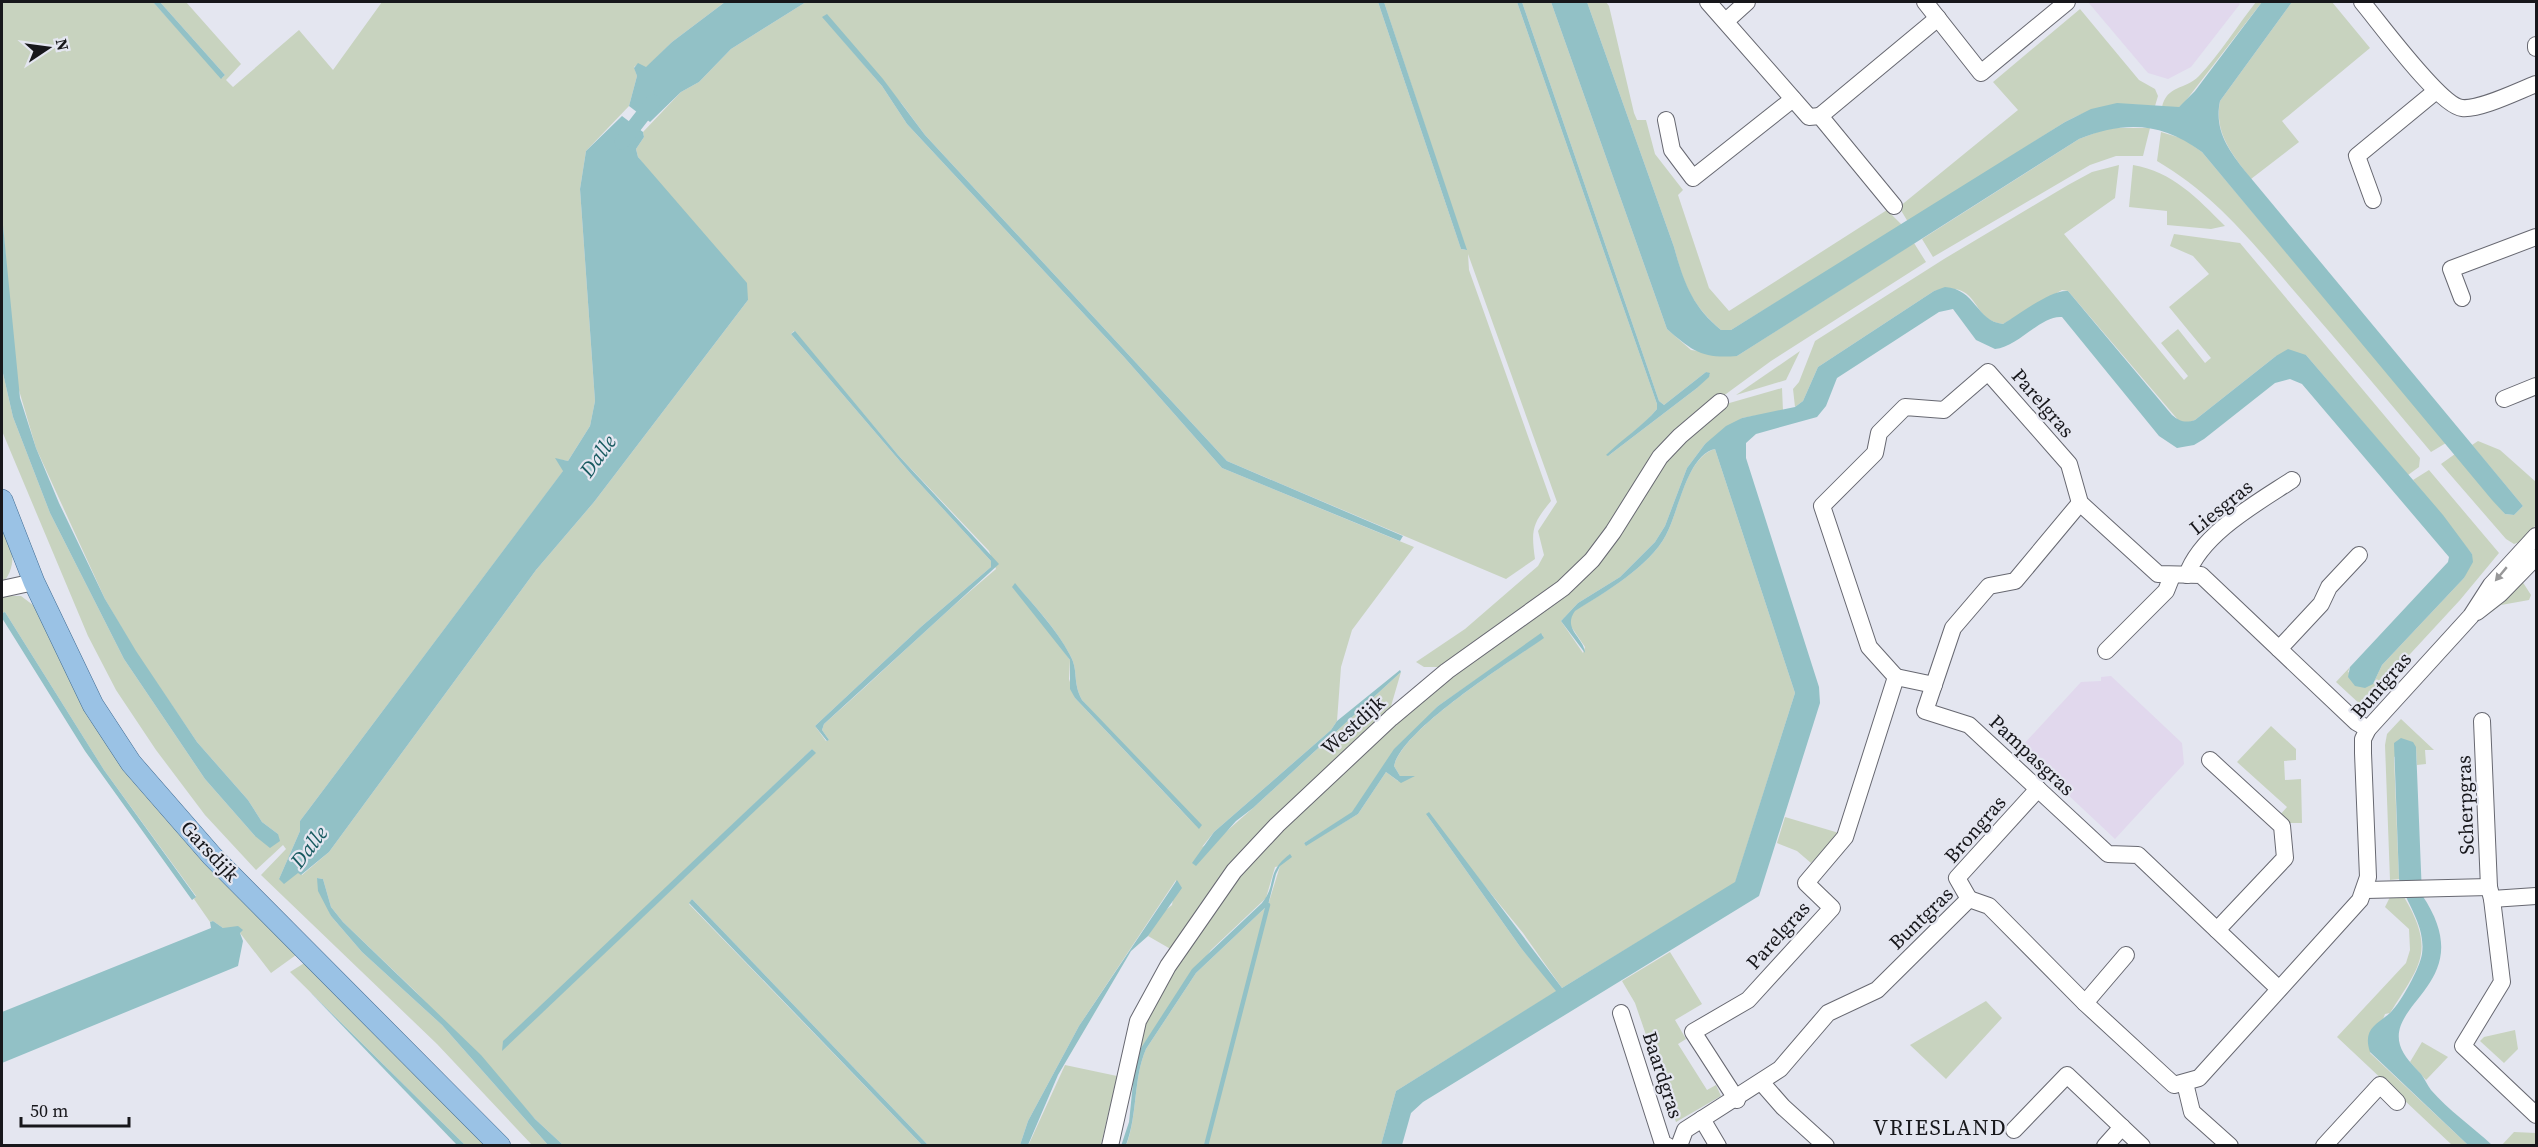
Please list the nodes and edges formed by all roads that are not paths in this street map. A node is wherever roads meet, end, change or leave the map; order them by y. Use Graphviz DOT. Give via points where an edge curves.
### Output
graph roads {
  1 [pos="1708,2"];
  2 [pos="1747,2"];
  3 [pos="1925,2"];
  4 [pos="2067,2"];
  5 [pos="2362,2"];
  6 [pos="1938,18"];
  7 [pos="1726,21"];
  8 [pos="2536,84"];
  9 [pos="2436,91"];
  10 [pos="1793,99"];
  11 [pos="1820,116"];
  12 [pos="1666,120"];
  13 [pos="2373,200"];
  14 [pos="1894,206"];
  15 [pos="2536,237"];
  16 [pos="2462,298"];
  17 [pos="2536,386"];
  18 [pos="2504,399"];
  19 [pos="1720,402"];
  20 [pos="2292,480"];
  21 [pos="2,500"];
  22 [pos="2080,503"];
  23 [pos="2536,536"];
  24 [pos="2359,555"];
  25 [pos="2536,557"];
  26 [pos="2180,575"];
  27 [pos="34,582"];
  28 [pos="2,589"];
  29 [pos="2471,616"];
  30 [pos="2279,649"];
  31 [pos="2106,651"];
  32 [pos="1896,677"];
  33 [pos="1934,685"];
  34 [pos="2482,721"];
  35 [pos="2368,729"];
  36 [pos="2210,760"];
  37 [pos="2038,789"];
  38 [pos="2366,890"];
  39 [pos="2491,893"];
  40 [pos="2536,896"];
  41 [pos="1969,899"];
  42 [pos="2217,930"];
  43 [pos="2126,956"];
  44 [pos="2279,989"];
  45 [pos="2085,1003"];
  46 [pos="1621,1013"];
  47 [pos="1762,1083"];
  48 [pos="2185,1083"];
  49 [pos="1737,1100"];
  50 [pos="2397,1102"];
  51 [pos="2536,1115"];
  52 [pos="1702,1119"];
  53 [pos="2122,1127"];
  54 [pos="2014,1130"];
  55 [pos="1667,1145"];
  56 [pos="500,1146"];
  57 [pos="1110,1146"];
  58 [pos="1718,1146"];
  59 [pos="1827,1146"];
  60 [pos="2104,1146"];
  61 [pos="2142,1146"];
  62 [pos="2230,1146"];
  63 [pos="2324,1146"];
  1 -- 7 [label="street"];
  2 -- 7 [label="street"];
  3 -- 6 [label="street"];
  4 -- 6 [label="street" via="1982,73"];
  5 -- 9 [label="street"];
  6 -- 11 [label="street"];
  7 -- 10 [label="street"];
  8 -- 9 [label="street" via="2470,108 2451,104"];
  9 -- 13 [label="street" via="2357,156"];
  10 -- 11 [label="street" via="1809,117"];
  10 -- 12 [label="street" via="1693,178 1672,150"];
  11 -- 14 [label="street"];
  15 -- 16 [label="street" via="2451,269"];
  17 -- 18 [label="street"];
  19 -- 57 [label="street, Westdijk" via="1660,458 1613,532 1563,588 1447,670 1391,718 1276,825 1234,871 1168,966 1138,1021"];
  20 -- 26 [label="street, Liesgras" via="2236,517"];
  21 -- 27 [label="main road, Garsdijk"];
  22 -- 26 [label="street" via="2158,574"];
  22 -- 32 [label="street, Parelgras" via="2069,464 1988,372 1944,410 1905,407 1879,433 1875,453 1822,506 1869,647"];
  22 -- 33 [label="street, Pampasgras" via="2015,581 1989,586 1953,628"];
  23 -- 29 [label="street, Buntgras, one-way" via="2491,585"];
  24 -- 30 [label="street" via="2329,587 2322,604"];
  25 -- 29 [label="street, Buntgras" via="2491,603"];
  26 -- 30 [label="street" via="2201,575"];
  26 -- 31 [label="street, Liesgras"];
  27 -- 28 [label="street"];
  27 -- 56 [label="main road, Garsdijk" via="93,705 131,763 212,856"];
  29 -- 35 [label="street, Buntgras"];
  30 -- 35 [label="street"];
  32 -- 33 [label="street"];
  32 -- 49 [label="street, Parelgras" via="1845,837 1806,883 1832,908 1748,999 1694,1032"];
  33 -- 37 [label="street, Pampasgras" via="1925,711 1969,725"];
  34 -- 39 [label="street, Scherpgras"];
  35 -- 38 [label="street, Buntgras" via="2363,739"];
  36 -- 42 [label="street" via="2282,826 2285,858"];
  37 -- 41 [label="street, Brongras" via="1957,878"];
  37 -- 42 [label="street, Pampasgras" via="2108,854 2138,855"];
  38 -- 39 [label="street"];
  38 -- 44 [label="street"];
  39 -- 40 [label="street"];
  39 -- 51 [label="street, Scherpgras" via="2502,982 2463,1047"];
  41 -- 45 [label="street, Buntgras" via="1989,906"];
  41 -- 47 [label="street, Buntgras" via="1876,990 1828,1013 1780,1069"];
  42 -- 44 [label="street, Pampasgras"];
  43 -- 45 [label="street"];
  44 -- 48 [label="street" via="2199,1078"];
  45 -- 48 [label="street, Buntgras" via="2174,1085"];
  46 -- 55 [label="street, Baardgras"];
  47 -- 49 [label="street, Buntgras"];
  47 -- 59 [label="street"];
  48 -- 62 [label="street" via="2192,1112"];
  49 -- 52 [label="street, Buntgras"];
  50 -- 63 [label="street" via="2380,1085"];
  52 -- 55 [label="street, Buntgras"];
  52 -- 58 [label="street, Baardgras"];
  53 -- 54 [label="street" via="2067,1075"];
  53 -- 60 [label="street"];
  53 -- 61 [label="street"];
}
